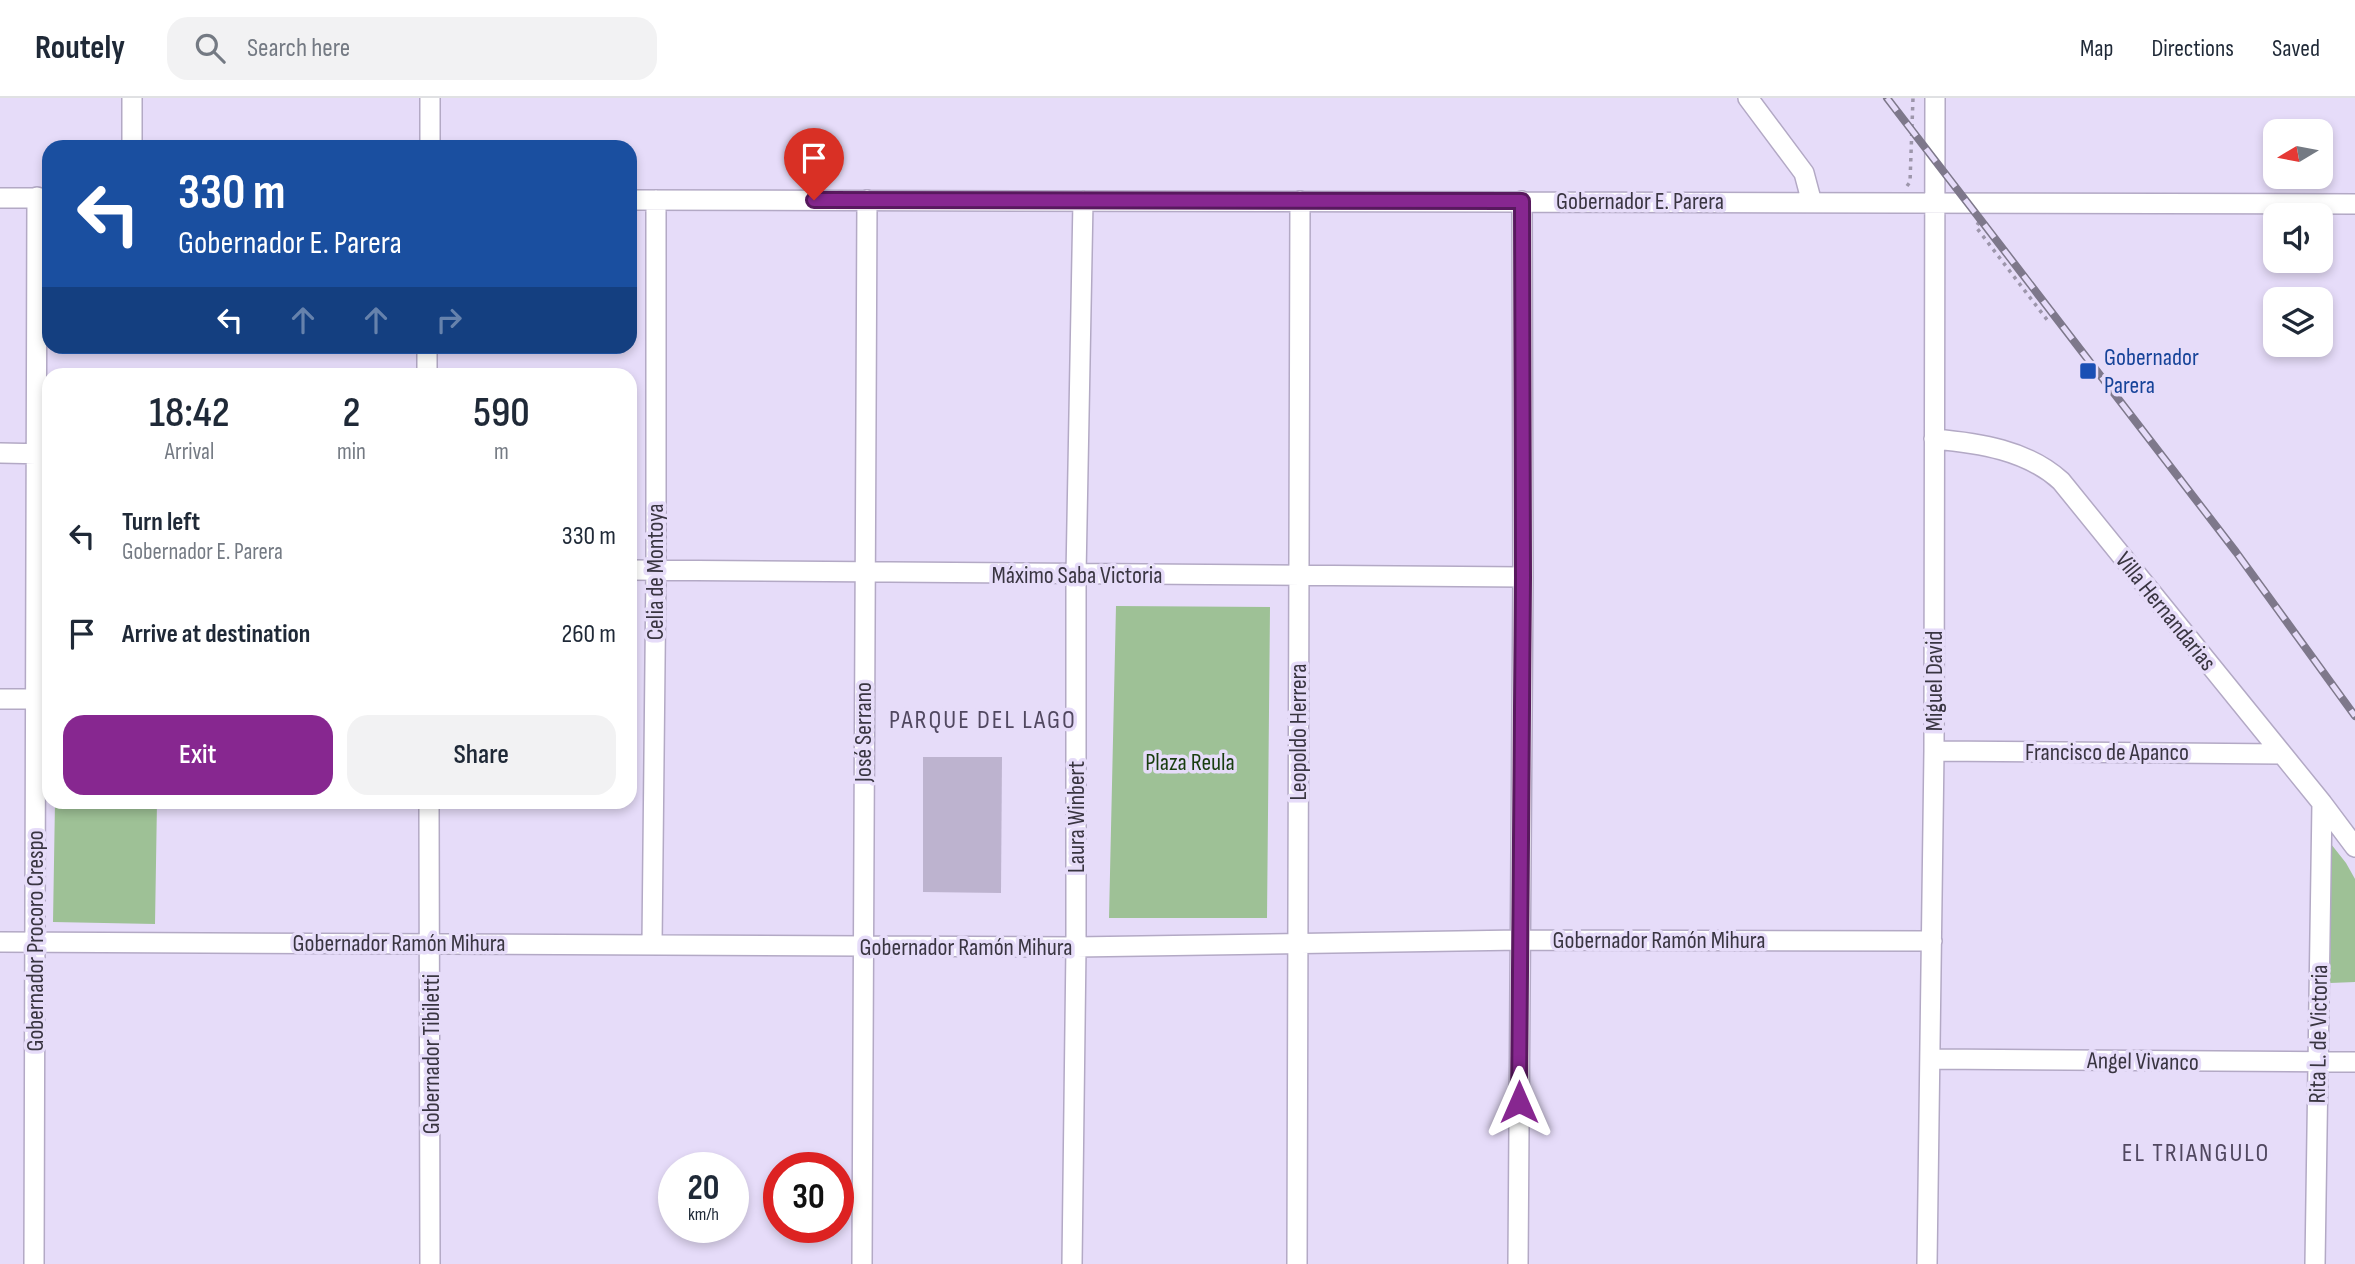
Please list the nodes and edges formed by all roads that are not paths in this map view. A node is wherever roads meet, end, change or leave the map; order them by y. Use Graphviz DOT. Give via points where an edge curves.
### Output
graph roads {
  1 [pos="132,98"];
  2 [pos="430,98"];
  3 [pos="1748,98"];
  4 [pos="1935,98"];
  5 [pos="132,140"];
  6 [pos="430,140"];
  7 [pos="42,197"];
  8 [pos="0,198"];
  9 [pos="637,200"];
  10 [pos="656,200"];
  11 [pos="867,200"];
  12 [pos="1083,201"];
  13 [pos="1300,201"];
  14 [pos="1522,201"];
  15 [pos="1812,203"];
  16 [pos="1934,204"];
  17 [pos="2355,204"];
  18 [pos="1934,439"];
  19 [pos="0,453"];
  20 [pos="42,454"];
  21 [pos="637,570"];
  22 [pos="656,570"];
  23 [pos="864,573"];
  24 [pos="1076,575"];
  25 [pos="1298,576"];
  26 [pos="1523,577"];
  27 [pos="0,699"];
  28 [pos="42,699"];
  29 [pos="1934,751"];
  30 [pos="2281,754"];
  31 [pos="2322,803"];
  32 [pos="429,809"];
  33 [pos="2355,847"];
  34 [pos="1520,940"];
  35 [pos="1932,941"];
  36 [pos="0,942"];
  37 [pos="35,942"];
  38 [pos="431,943"];
  39 [pos="1296,943"];
  40 [pos="652,944"];
  41 [pos="863,946"];
  42 [pos="1076,947"];
  43 [pos="1931,1059"];
  44 [pos="2355,1062"];
  45 [pos="2317,1063"];
  46 [pos="34,1264"];
  47 [pos="430,1264"];
  48 [pos="862,1264"];
  49 [pos="1072,1264"];
  50 [pos="1297,1264"];
  51 [pos="1518,1264"];
  52 [pos="1927,1264"];
  53 [pos="2315,1264"];
  1 -- 5 [label="street"];
  2 -- 6 [label="street"];
  3 -- 15 [label="street" via="1804,173"];
  4 -- 16 [label="street, Miguel David"];
  7 -- 8 [label="street"];
  9 -- 10 [label="street, Gobernador E. Parera"];
  10 -- 11 [label="street, Gobernador E. Parera"];
  10 -- 22 [label="street, Celia de Montoya"];
  11 -- 12 [label="street, Gobernador E. Parera"];
  11 -- 23 [label="street, José Serrano"];
  12 -- 13 [label="street, Gobernador E. Parera"];
  12 -- 24 [label="street, Laura Winbert"];
  13 -- 14 [label="street, Gobernador E. Parera"];
  13 -- 25 [label="street, Leopoldo Herrera"];
  14 -- 15 [label="street, Gobernador E. Parera"];
  14 -- 26 [label="street"];
  15 -- 16 [label="street, Gobernador E. Parera"];
  16 -- 17 [label="street, Gobernador E. Parera"];
  16 -- 18 [label="street, Miguel David"];
  18 -- 29 [label="street, Miguel David"];
  18 -- 30 [label="street, Villa Hernandarias" via="1976,443 2048,469"];
  19 -- 20 [label="street"];
  21 -- 22 [label="street, Máximo Saba Victoria"];
  22 -- 23 [label="street, Máximo Saba Victoria"];
  22 -- 40 [label="street, Celia de Montoya"];
  23 -- 24 [label="street, Máximo Saba Victoria"];
  23 -- 41 [label="street, José Serrano"];
  24 -- 25 [label="street, Máximo Saba Victoria"];
  24 -- 42 [label="street, Laura Winbert"];
  25 -- 26 [label="street, Máximo Saba Victoria"];
  25 -- 39 [label="street, Leopoldo Herrera"];
  26 -- 34 [label="street"];
  27 -- 28 [label="street"];
  28 -- 37 [label="street, Gobernador Procoro Crespo"];
  29 -- 30 [label="street, Francisco de Apanco"];
  29 -- 35 [label="street, Miguel David"];
  30 -- 31 [label="street, Villa Hernandarias"];
  31 -- 33 [label="street, Villa Hernandarias"];
  31 -- 45 [label="street, Rita L. de Victoria"];
  32 -- 38 [label="street, Gobernador Tibiletti"];
  34 -- 35 [label="street, Gobernador Ramón Mihura"];
  34 -- 39 [label="street, Gobernador Ramón Mihura"];
  34 -- 51 [label="street"];
  35 -- 43 [label="street, Miguel David"];
  36 -- 37 [label="street, Gobernador Ramón Mihura"];
  37 -- 38 [label="street, Gobernador Ramón Mihura"];
  37 -- 46 [label="street, Gobernador Procoro Crespo"];
  38 -- 40 [label="street, Gobernador Ramón Mihura"];
  38 -- 47 [label="street, Gobernador Tibiletti"];
  39 -- 42 [label="street, Gobernador Ramón Mihura"];
  39 -- 50 [label="street, Leopoldo Herrera"];
  40 -- 41 [label="street, Gobernador Ramón Mihura"];
  41 -- 42 [label="street, Gobernador Ramón Mihura"];
  41 -- 48 [label="street, José Serrano"];
  42 -- 49 [label="street, Laura Winbert"];
  43 -- 45 [label="street, Angel Vivanco"];
  43 -- 52 [label="street, Miguel David"];
  44 -- 45 [label="street, Angel Vivanco"];
  45 -- 53 [label="street, Rita L. de Victoria"];
}
